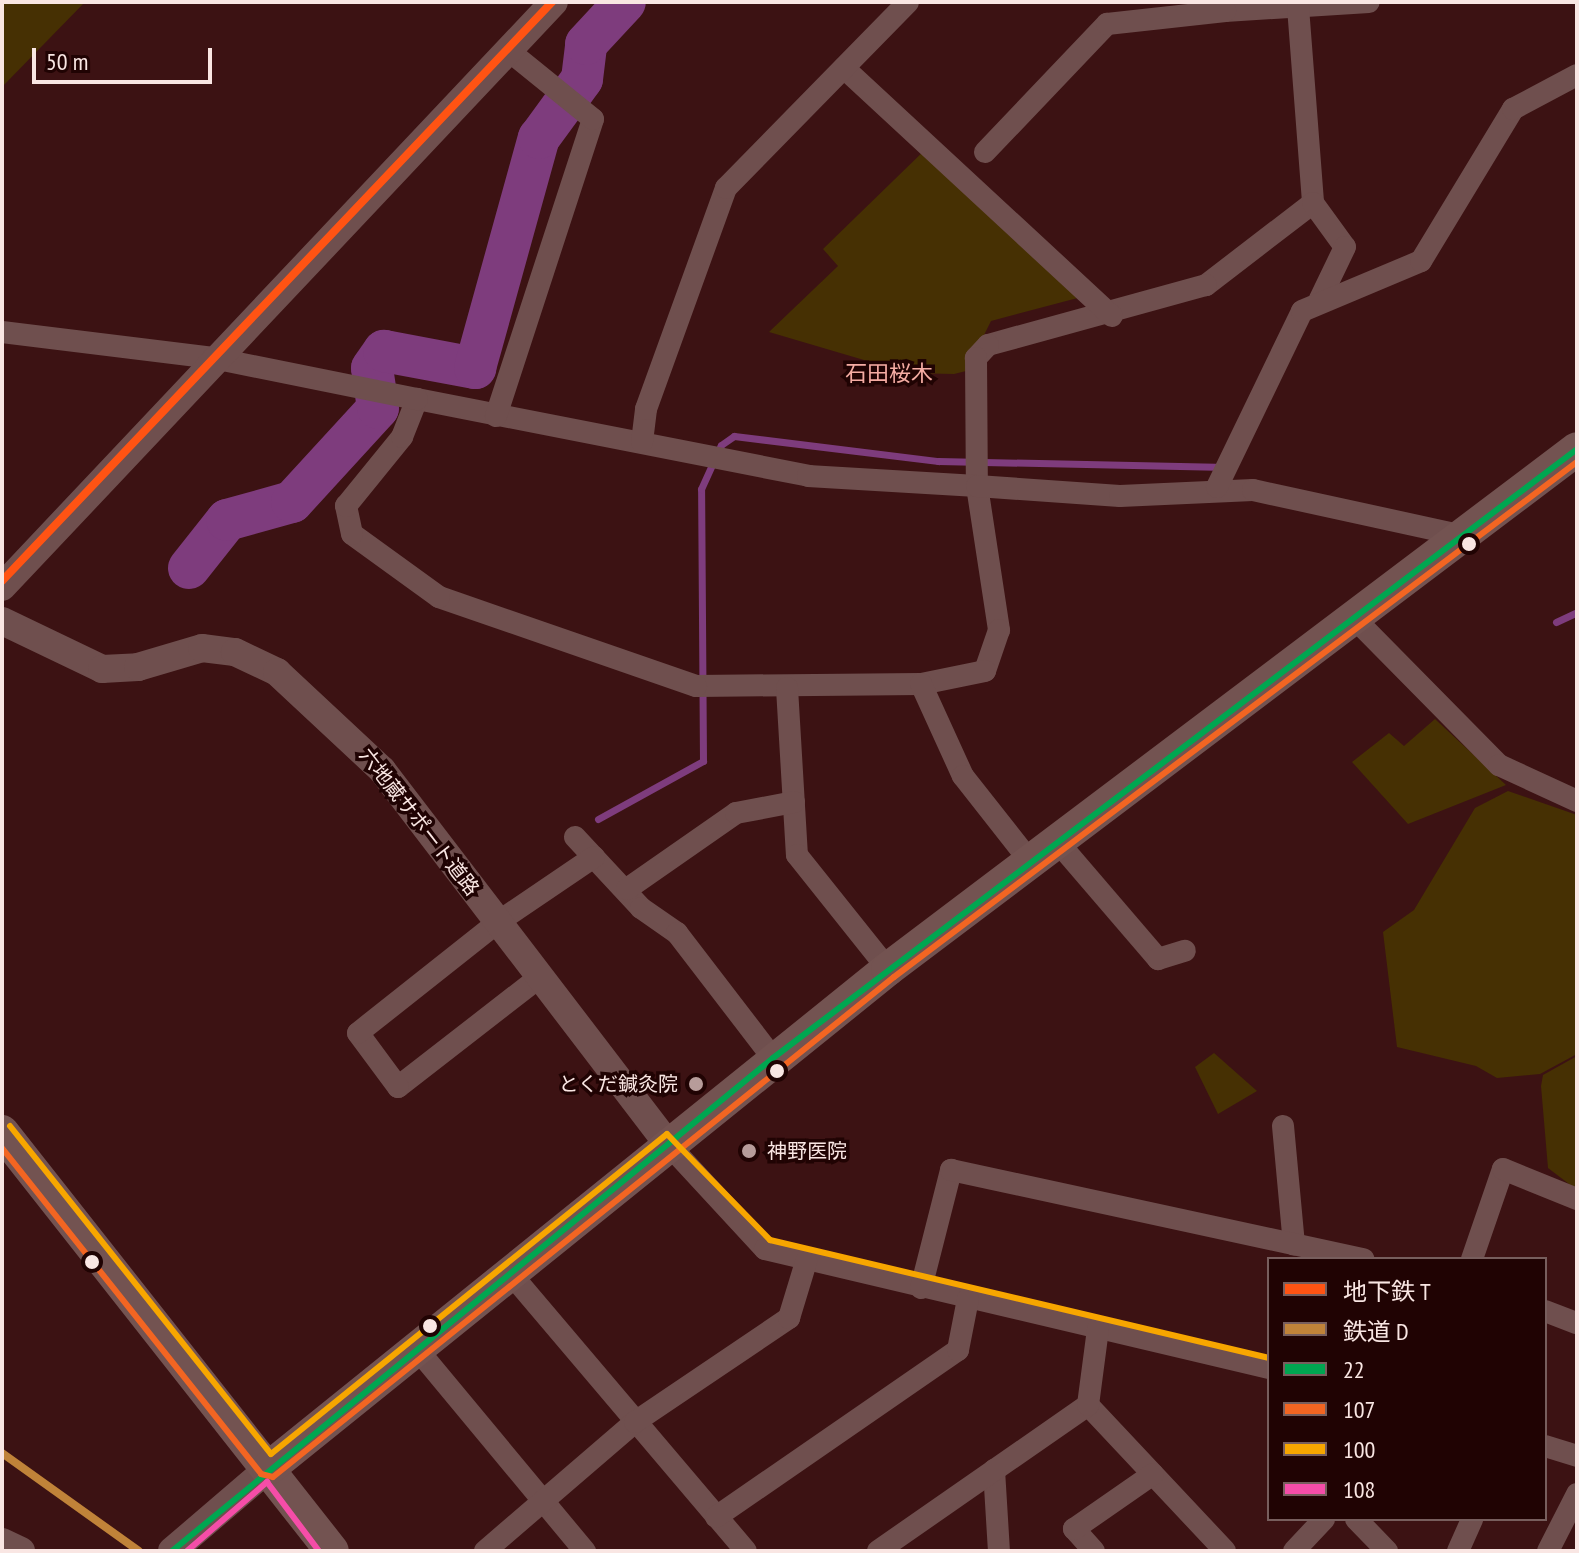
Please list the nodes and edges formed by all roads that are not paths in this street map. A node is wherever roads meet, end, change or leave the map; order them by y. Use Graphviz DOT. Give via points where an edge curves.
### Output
graph roads {
  1 [pos="554,2"];
  2 [pos="908,2"];
  3 [pos="1369,2"];
  4 [pos="1225,7"];
  5 [pos="1298,7"];
  6 [pos="509,51"];
  7 [pos="844,68"];
  8 [pos="1577,75"];
  9 [pos="985,152"];
  10 [pos="1313,203"];
  11 [pos="1320,299"];
  12 [pos="1112,316"];
  13 [pos="2,332"];
  14 [pos="213,358"];
  15 [pos="417,399"];
  16 [pos="496,416"];
  17 [pos="642,442"];
  18 [pos="1577,449"];
  19 [pos="977,486"];
  20 [pos="1217,487"];
  21 [pos="1459,535"];
  22 [pos="2,587"];
  23 [pos="1351,615"];
  24 [pos="2,621"];
  25 [pos="921,684"];
  26 [pos="787,688"];
  27 [pos="1577,801"];
  28 [pos="794,802"];
  29 [pos="575,837"];
  30 [pos="1042,850"];
  31 [pos="594,857"];
  32 [pos="627,889"];
  33 [pos="498,922"];
  34 [pos="1185,951"];
  35 [pos="888,969"];
  36 [pos="541,976"];
  37 [pos="773,1058"];
  38 [pos="1283,1126"];
  39 [pos="2,1132"];
  40 [pos="668,1144"];
  41 [pos="1577,1199"];
  42 [pos="1298,1250"];
  43 [pos="1349,1257"];
  44 [pos="1473,1257"];
  45 [pos="806,1262"];
  46 [pos="511,1274"];
  47 [pos="921,1288"];
  48 [pos="968,1299"];
  49 [pos="1547,1312"];
  50 [pos="1577,1323"];
  51 [pos="1098,1329"];
  52 [pos="417,1349"];
  53 [pos="1267,1368"];
  54 [pos="1088,1405"];
  55 [pos="635,1422"];
  56 [pos="1547,1447"];
  57 [pos="1577,1456"];
  58 [pos="269,1468"];
  59 [pos="994,1470"];
  60 [pos="1153,1474"];
  61 [pos="1577,1494"];
  62 [pos="544,1499"];
  63 [pos="716,1517"];
  64 [pos="1322,1521"];
  65 [pos="1358,1521"];
  66 [pos="1471,1521"];
  67 [pos="2,1542"];
  68 [pos="21,1551"];
  69 [pos="172,1551"];
  70 [pos="332,1551"];
  71 [pos="485,1551"];
  72 [pos="585,1551"];
  73 [pos="746,1551"];
  74 [pos="878,1551"];
  75 [pos="999,1551"];
  76 [pos="1094,1551"];
  77 [pos="1225,1551"];
  78 [pos="1294,1551"];
  79 [pos="1387,1551"];
  80 [pos="1458,1551"];
  81 [pos="1548,1551"];
  1 -- 6 [label="street"];
  2 -- 7 [label="street"];
  3 -- 5 [label="street"];
  4 -- 5 [label="street"];
  4 -- 9 [label="street" via="1107,24"];
  5 -- 10 [label="street"];
  6 -- 14 [label="street"];
  6 -- 16 [label="street" via="593,119"];
  7 -- 12 [label="street"];
  7 -- 17 [label="street" via="726,188 646,409"];
  8 -- 11 [label="street" via="1513,109 1421,261"];
  10 -- 11 [label="street" via="1345,247"];
  10 -- 12 [label="street" via="1234,271"];
  11 -- 20 [label="street" via="1302,311"];
  12 -- 19 [label="street" via="988,345 976,358"];
  13 -- 14 [label="street"];
  14 -- 15 [label="street"];
  14 -- 22 [label="street"];
  15 -- 16 [label="street"];
  15 -- 26 [label="street" via="402,437 346,506 352,534 376,555 439,597 696,686"];
  16 -- 17 [label="street"];
  17 -- 19 [label="street" via="808,476"];
  18 -- 21 [label="main road"];
  19 -- 20 [label="street" via="1120,496"];
  19 -- 25 [label="street" via="999,630 985,671"];
  20 -- 21 [label="street"];
  21 -- 23 [label="main road"];
  23 -- 27 [label="street" via="1499,765"];
  23 -- 30 [label="main road"];
  24 -- 33 [label="street, 六地蔵サポート道路" via="102,669 138,667 202,648 261,662 332,717 382,770"];
  25 -- 26 [label="street"];
  25 -- 30 [label="street" via="963,776"];
  26 -- 28 [label="street"];
  28 -- 32 [label="street" via="736,813"];
  28 -- 35 [label="street" via="797,855"];
  29 -- 31 [label="street"];
  30 -- 34 [label="street" via="1158,959"];
  30 -- 35 [label="main road"];
  31 -- 32 [label="street"];
  31 -- 33 [label="street"];
  32 -- 37 [label="street" via="677,933"];
  33 -- 36 [label="street, 六地蔵サポート道路"];
  33 -- 36 [label="street" via="358,1033 398,1087"];
  35 -- 37 [label="main road"];
  36 -- 40 [label="street, 六地蔵サポート道路"];
  37 -- 40 [label="main road"];
  38 -- 42 [label="street"];
  39 -- 58 [label="main road"];
  40 -- 45 [label="street" via="765,1249"];
  40 -- 46 [label="main road"];
  41 -- 44 [label="street" via="1503,1169"];
  42 -- 43 [label="street"];
  42 -- 47 [label="street" via="951,1170"];
  45 -- 47 [label="street"];
  45 -- 55 [label="street" via="789,1318"];
  46 -- 52 [label="main road"];
  46 -- 55 [label="street"];
  47 -- 48 [label="street"];
  48 -- 51 [label="street"];
  48 -- 63 [label="street" via="958,1350"];
  49 -- 50 [label="street"];
  51 -- 53 [label="street"];
  51 -- 54 [label="street"];
  52 -- 58 [label="main road"];
  52 -- 62 [label="street"];
  54 -- 59 [label="street"];
  54 -- 60 [label="street"];
  55 -- 62 [label="street"];
  55 -- 63 [label="street"];
  56 -- 57 [label="street"];
  58 -- 69 [label="street"];
  58 -- 70 [label="main road"];
  59 -- 74 [label="street"];
  59 -- 75 [label="street"];
  60 -- 76 [label="street" via="1074,1529"];
  60 -- 77 [label="street"];
  61 -- 81 [label="street"];
  62 -- 71 [label="street"];
  62 -- 72 [label="street"];
  63 -- 73 [label="street"];
  64 -- 78 [label="street"];
  65 -- 79 [label="street"];
  66 -- 80 [label="street"];
  67 -- 68 [label="street"];
}
